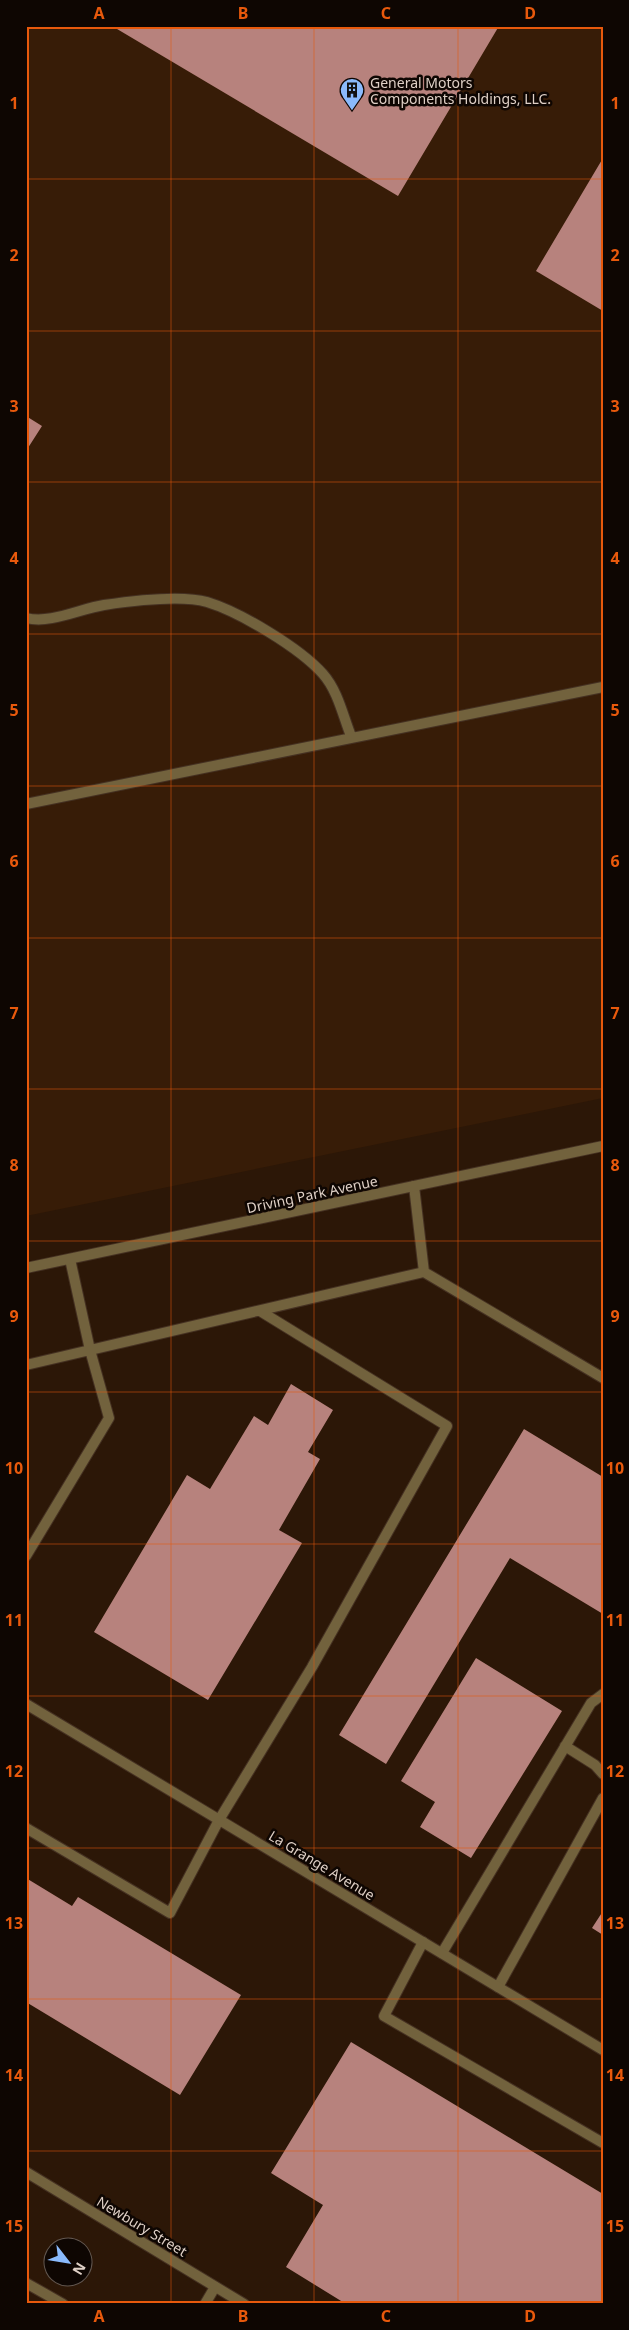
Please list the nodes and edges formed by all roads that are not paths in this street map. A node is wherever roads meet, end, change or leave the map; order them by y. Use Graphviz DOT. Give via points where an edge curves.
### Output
graph roads {
  1 [pos="26,618"];
  2 [pos="603,687"];
  3 [pos="351,736"];
  4 [pos="26,804"];
  5 [pos="603,1146"];
  6 [pos="414,1186"];
  7 [pos="70,1259"];
  8 [pos="26,1268"];
  9 [pos="424,1272"];
  10 [pos="260,1311"];
  11 [pos="90,1350"];
  12 [pos="26,1365"];
  13 [pos="603,1378"];
  14 [pos="26,1556"];
  15 [pos="603,1694"];
  16 [pos="26,1704"];
  17 [pos="565,1746"];
  18 [pos="603,1774"];
  19 [pos="603,1798"];
  20 [pos="219,1820"];
  21 [pos="26,1828"];
  22 [pos="423,1942"];
  23 [pos="442,1953"];
  24 [pos="498,1987"];
  25 [pos="603,2050"];
  26 [pos="603,2143"];
  27 [pos="26,2172"];
  28 [pos="26,2282"];
  29 [pos="215,2287"];
  30 [pos="63,2304"];
  31 [pos="205,2304"];
  32 [pos="244,2304"];
  1 -- 3 [label="street" via="38,621 103,605 154,599 206,602 255,624 288,645 323,674 336,695"];
  2 -- 3 [label="street"];
  3 -- 4 [label="street"];
  5 -- 6 [label="street, Driving Park Avenue"];
  6 -- 7 [label="street, Driving Park Avenue"];
  6 -- 9 [label="street"];
  7 -- 8 [label="street, Driving Park Avenue"];
  7 -- 11 [label="street"];
  9 -- 10 [label="street"];
  9 -- 13 [label="street"];
  10 -- 11 [label="street"];
  10 -- 20 [label="street" via="447,1426 312,1667"];
  11 -- 12 [label="street"];
  11 -- 14 [label="street" via="109,1418"];
  15 -- 17 [label="street" via="591,1703"];
  16 -- 20 [label="street, La Grange Avenue"];
  17 -- 18 [label="street"];
  17 -- 23 [label="street"];
  19 -- 24 [label="street"];
  20 -- 21 [label="street" via="170,1913"];
  20 -- 22 [label="street, La Grange Avenue"];
  22 -- 23 [label="street, La Grange Avenue"];
  22 -- 26 [label="street" via="384,2016"];
  23 -- 24 [label="street, La Grange Avenue"];
  24 -- 25 [label="street, La Grange Avenue"];
  27 -- 29 [label="street, Newbury Street"];
  28 -- 30 [label="street"];
  29 -- 31 [label="street"];
  29 -- 32 [label="street, Newbury Street"];
}
